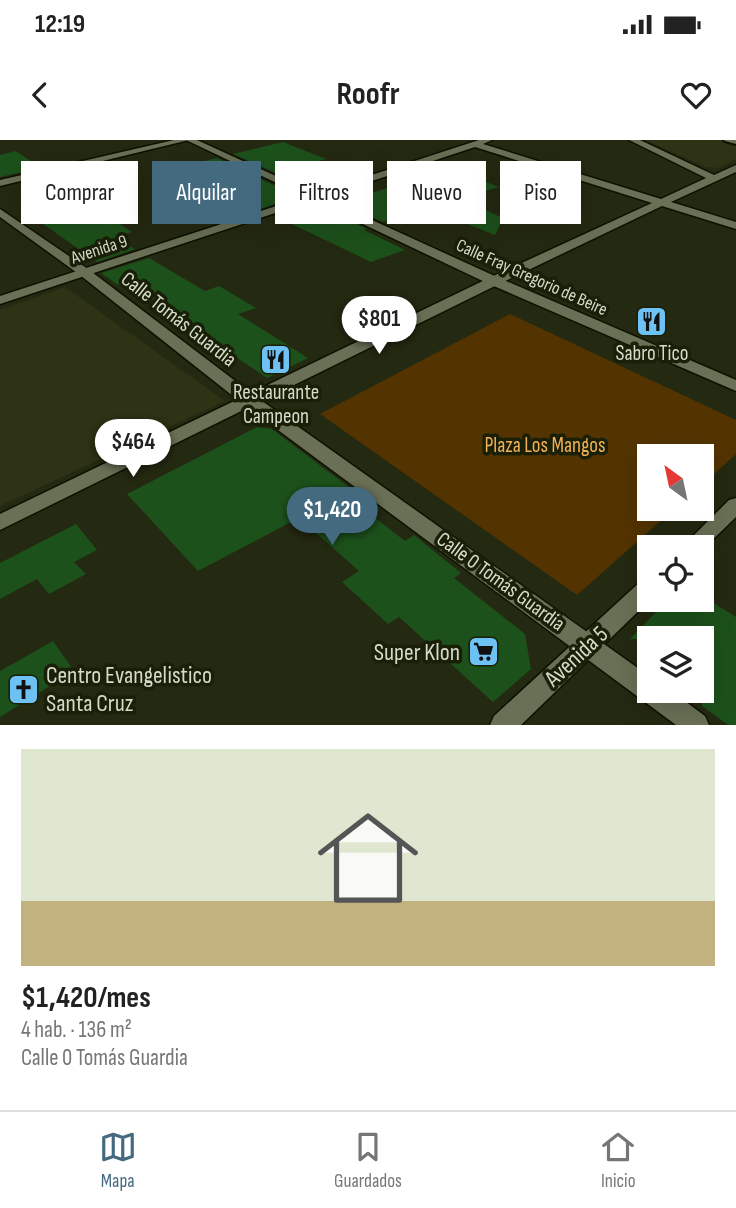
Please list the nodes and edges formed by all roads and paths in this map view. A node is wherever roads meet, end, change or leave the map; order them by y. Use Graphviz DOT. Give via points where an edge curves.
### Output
graph roads {
  1 [pos="187,140"];
  2 [pos="459,140"];
  3 [pos="488,140"];
  4 [pos="633,140"];
  5 [pos="727,140"];
  6 [pos="736,142"];
  7 [pos="474,145"];
  8 [pos="736,169"];
  9 [pos="373,177"];
  10 [pos="275,178"];
  11 [pos="715,179"];
  12 [pos="0,183"];
  13 [pos="663,203"];
  14 [pos="275,208"];
  15 [pos="0,212"];
  16 [pos="373,223"];
  17 [pos="736,226"];
  18 [pos="83,272"];
  19 [pos="494,281"];
  20 [pos="0,300"];
  21 [pos="736,386"];
  22 [pos="249,400"];
  23 [pos="736,505"];
  24 [pos="0,523"];
  25 [pos="705,535"];
  26 [pos="637,599"];
  27 [pos="589,645"];
  28 [pos="637,681"];
  29 [pos="666,703"];
  30 [pos="503,725"];
  31 [pos="696,725"];
  1 -- 10 [label="street, Calle Fray Gregorio de Beire"];
  1 -- 12 [label="street"];
  2 -- 7 [label="street"];
  3 -- 7 [label="street, Avenida 9"];
  4 -- 11 [label="street"];
  5 -- 6 [label="lane"];
  7 -- 9 [label="street, Avenida 9"];
  7 -- 13 [label="street"];
  8 -- 11 [label="street"];
  11 -- 13 [label="street"];
  13 -- 17 [label="street"];
  13 -- 19 [label="street"];
  14 -- 18 [label="street, Avenida 9"];
  15 -- 18 [label="street"];
  16 -- 19 [label="street, Calle Fray Gregorio de Beire"];
  18 -- 20 [label="street, Avenida 9"];
  18 -- 22 [label="street, Calle Tomás Guardia"];
  19 -- 21 [label="street, Calle Fray Gregorio de Beire"];
  19 -- 22 [label="street"];
  22 -- 24 [label="street"];
  22 -- 27 [label="street, Calle 0 Tomás Guardia"];
  23 -- 25 [label="street"];
  26 -- 27 [label="street, Avenida 5"];
  27 -- 28 [label="street, Calle 0 Tomás Guardia"];
  27 -- 30 [label="street, Avenida 5"];
  29 -- 31 [label="street, Calle 0 Tomás Guardia"];
}
